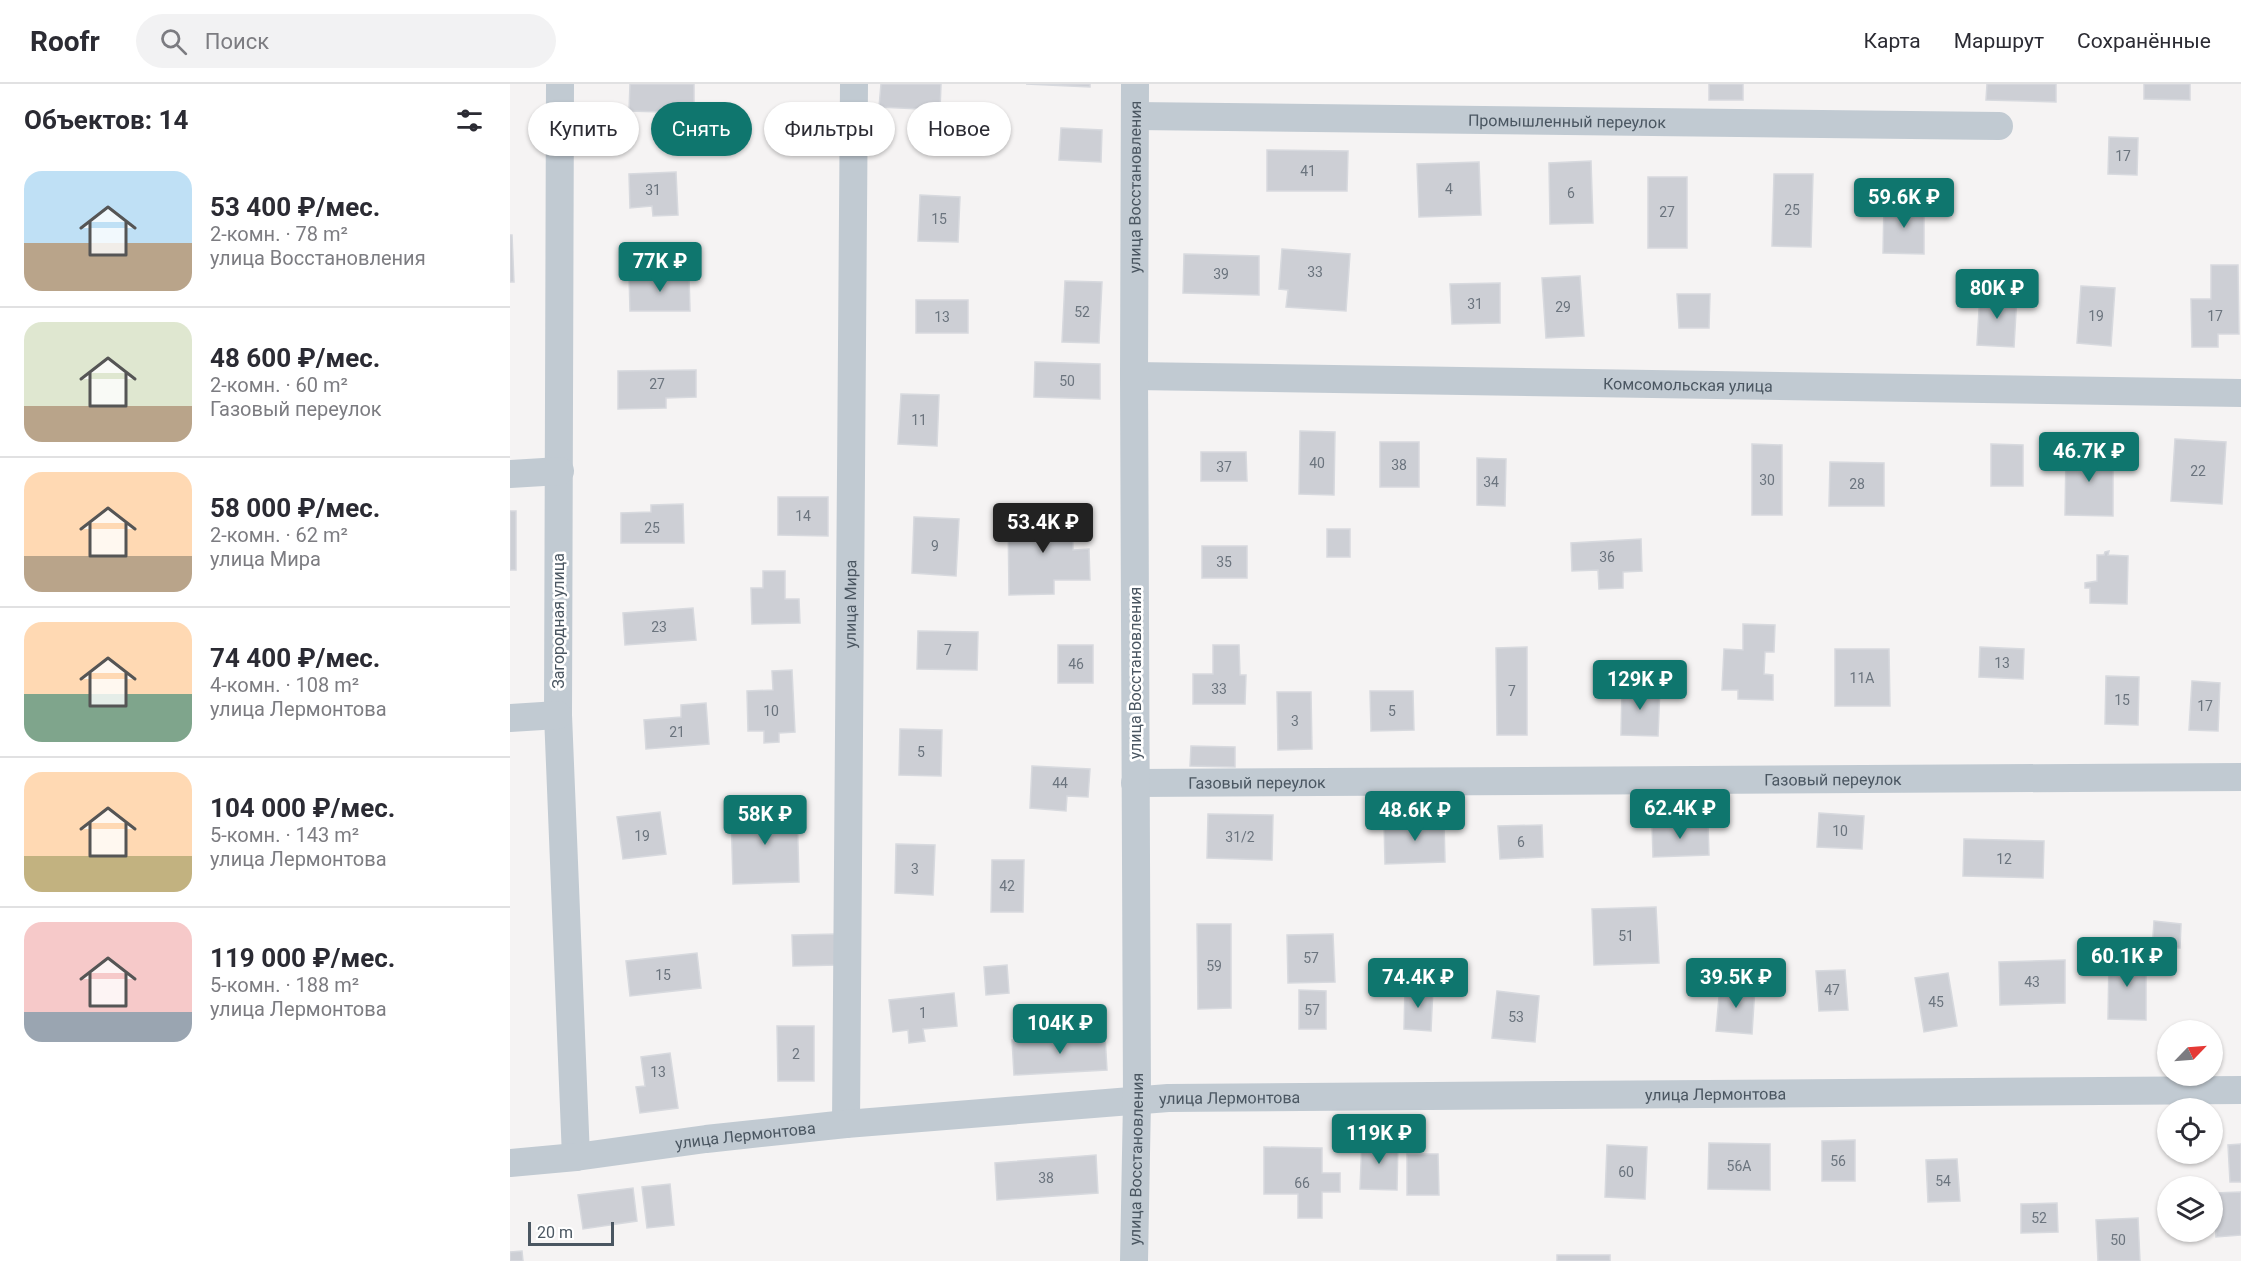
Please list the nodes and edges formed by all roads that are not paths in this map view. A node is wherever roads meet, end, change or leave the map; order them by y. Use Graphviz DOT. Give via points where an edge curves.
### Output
graph roads {
  1 [pos="560,84"];
  2 [pos="854,84"];
  3 [pos="1135,84"];
  4 [pos="1135,116"];
  5 [pos="1999,126"];
  6 [pos="1134,376"];
  7 [pos="2241,393"];
  8 [pos="560,471"];
  9 [pos="510,474"];
  10 [pos="558,715"];
  11 [pos="510,718"];
  12 [pos="2241,777"];
  13 [pos="1135,783"];
  14 [pos="2241,1090"];
  15 [pos="1137,1100"];
  16 [pos="846,1124"];
  17 [pos="576,1157"];
  18 [pos="510,1163"];
  19 [pos="1134,1261"];
  1 -- 8 [label="street, Загородная улица"];
  2 -- 16 [label="street, улица Мира"];
  3 -- 4 [label="street, улица Восстановления"];
  4 -- 5 [label="street, Промышленный переулок"];
  4 -- 6 [label="street, улица Восстановления"];
  6 -- 7 [label="street, Комсомольская улица"];
  6 -- 13 [label="street, улица Восстановления"];
  8 -- 9 [label="street"];
  8 -- 10 [label="street, Загородная улица"];
  10 -- 11 [label="street"];
  10 -- 17 [label="street, Загородная улица"];
  12 -- 13 [label="street, Газовый переулок"];
  13 -- 15 [label="street, улица Восстановления"];
  14 -- 15 [label="street, улица Лермонтова"];
  15 -- 16 [label="street, улица Лермонтова"];
  15 -- 19 [label="street, улица Восстановления"];
  16 -- 17 [label="street, улица Лермонтова"];
  17 -- 18 [label="street, улица Лермонтова"];
}
